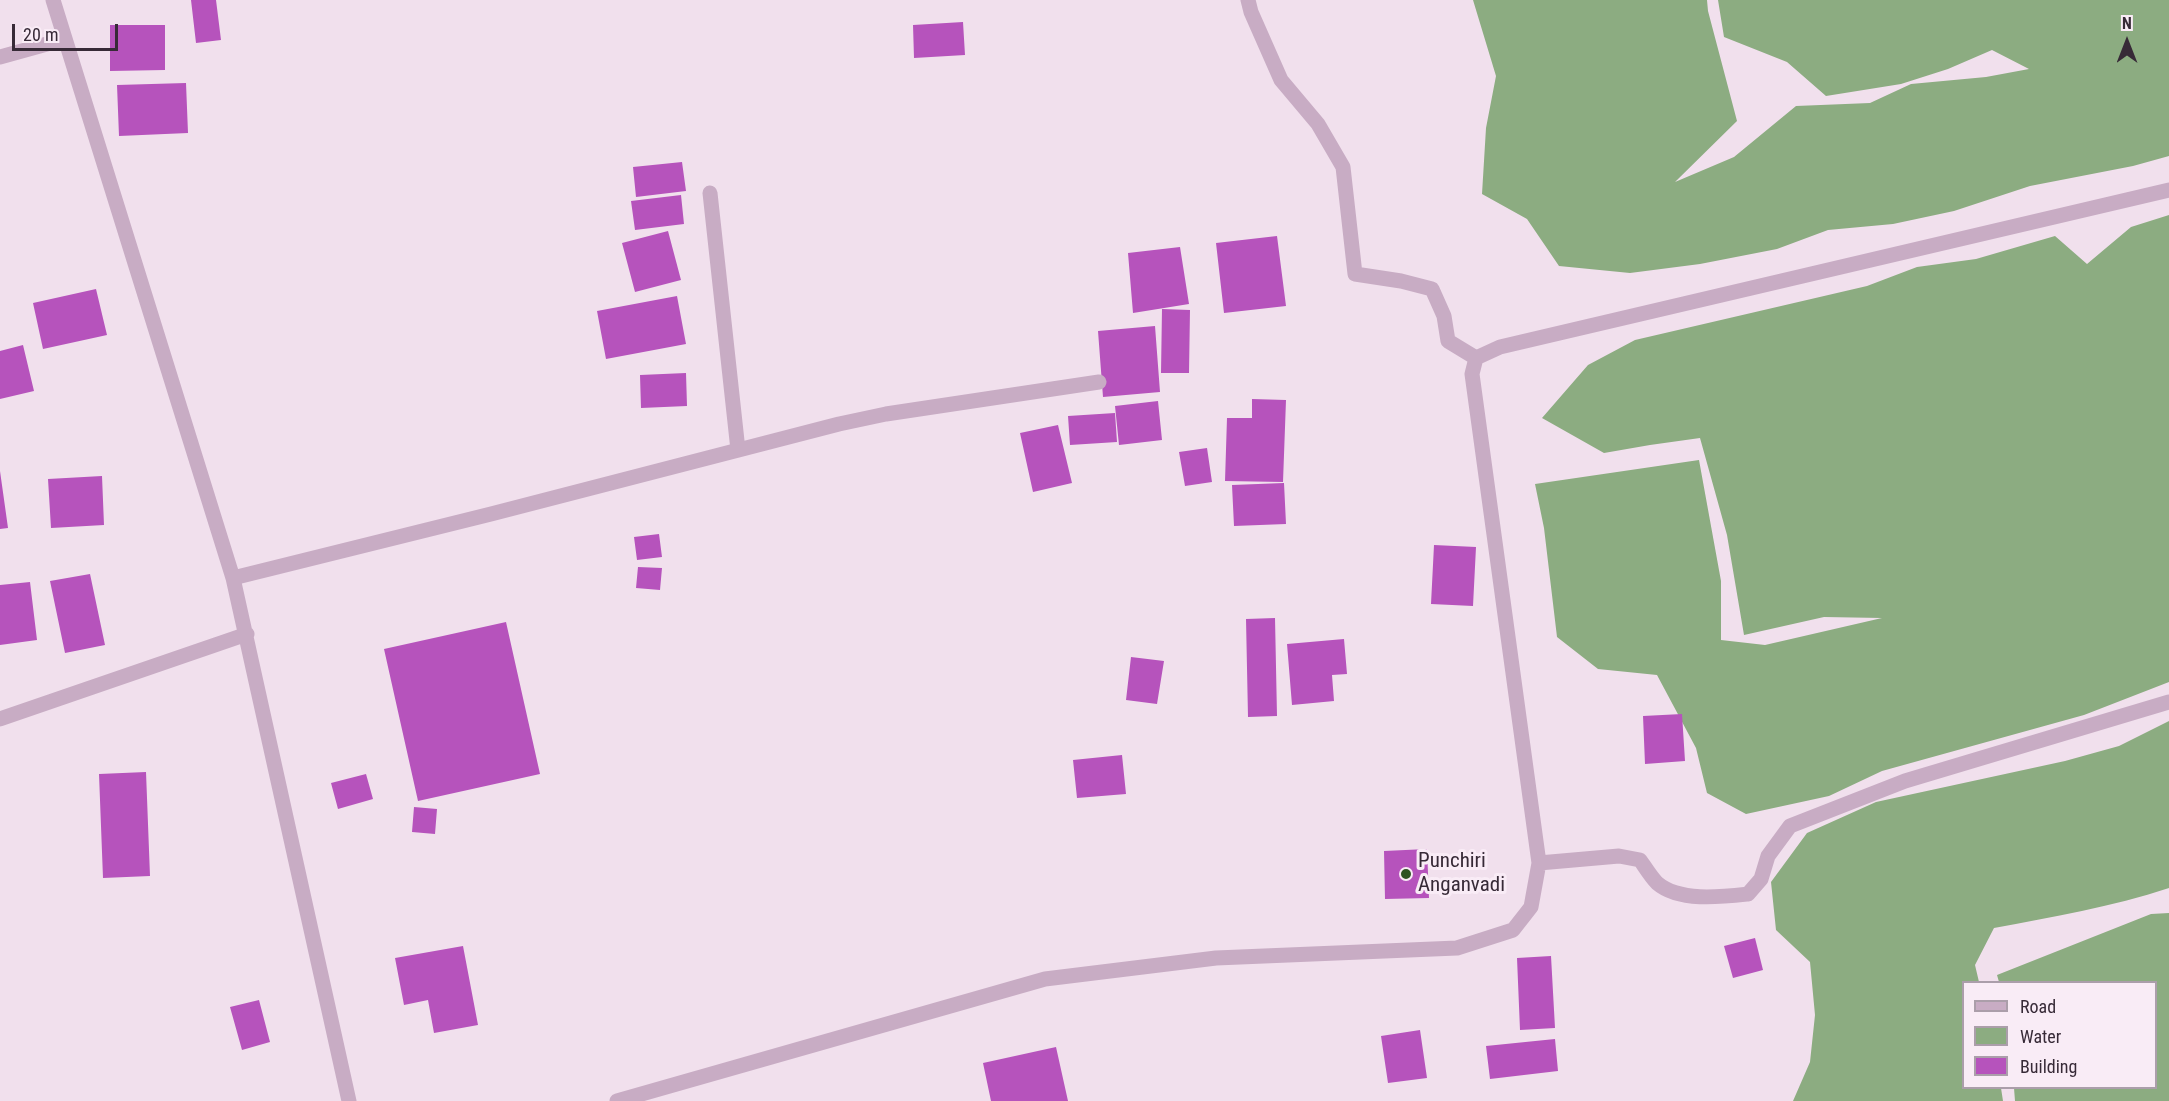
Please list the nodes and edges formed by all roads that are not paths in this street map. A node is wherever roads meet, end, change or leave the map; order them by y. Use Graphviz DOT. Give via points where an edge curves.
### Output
graph roads {
  1 [pos="53,0"];
  2 [pos="1248,0"];
  3 [pos="65,39"];
  4 [pos="0,57"];
  5 [pos="2169,190"];
  6 [pos="710,193"];
  7 [pos="1476,358"];
  8 [pos="1099,382"];
  9 [pos="738,450"];
  10 [pos="233,578"];
  11 [pos="247,634"];
  12 [pos="2169,702"];
  13 [pos="0,719"];
  14 [pos="1539,863"];
  15 [pos="348,1101"];
  16 [pos="617,1101"];
  1 -- 3 [label="street"];
  2 -- 7 [label="street" via="1281,80 1318,124 1343,167 1355,274 1432,289 1444,316 1448,341"];
  3 -- 4 [label="street"];
  3 -- 10 [label="street"];
  5 -- 7 [label="street" via="1500,347"];
  6 -- 9 [label="street"];
  7 -- 14 [label="street" via="1472,374"];
  8 -- 9 [label="street" via="886,414"];
  9 -- 10 [label="street"];
  10 -- 11 [label="street"];
  11 -- 13 [label="street"];
  11 -- 15 [label="street"];
  12 -- 14 [label="street" via="1905,781 1790,826 1768,856 1761,879 1748,894 1708,899 1678,893 1657,883 1640,860 1619,856"];
  14 -- 16 [label="street" via="1531,907 1513,930 1456,948 1216,958 1045,979"];
}
